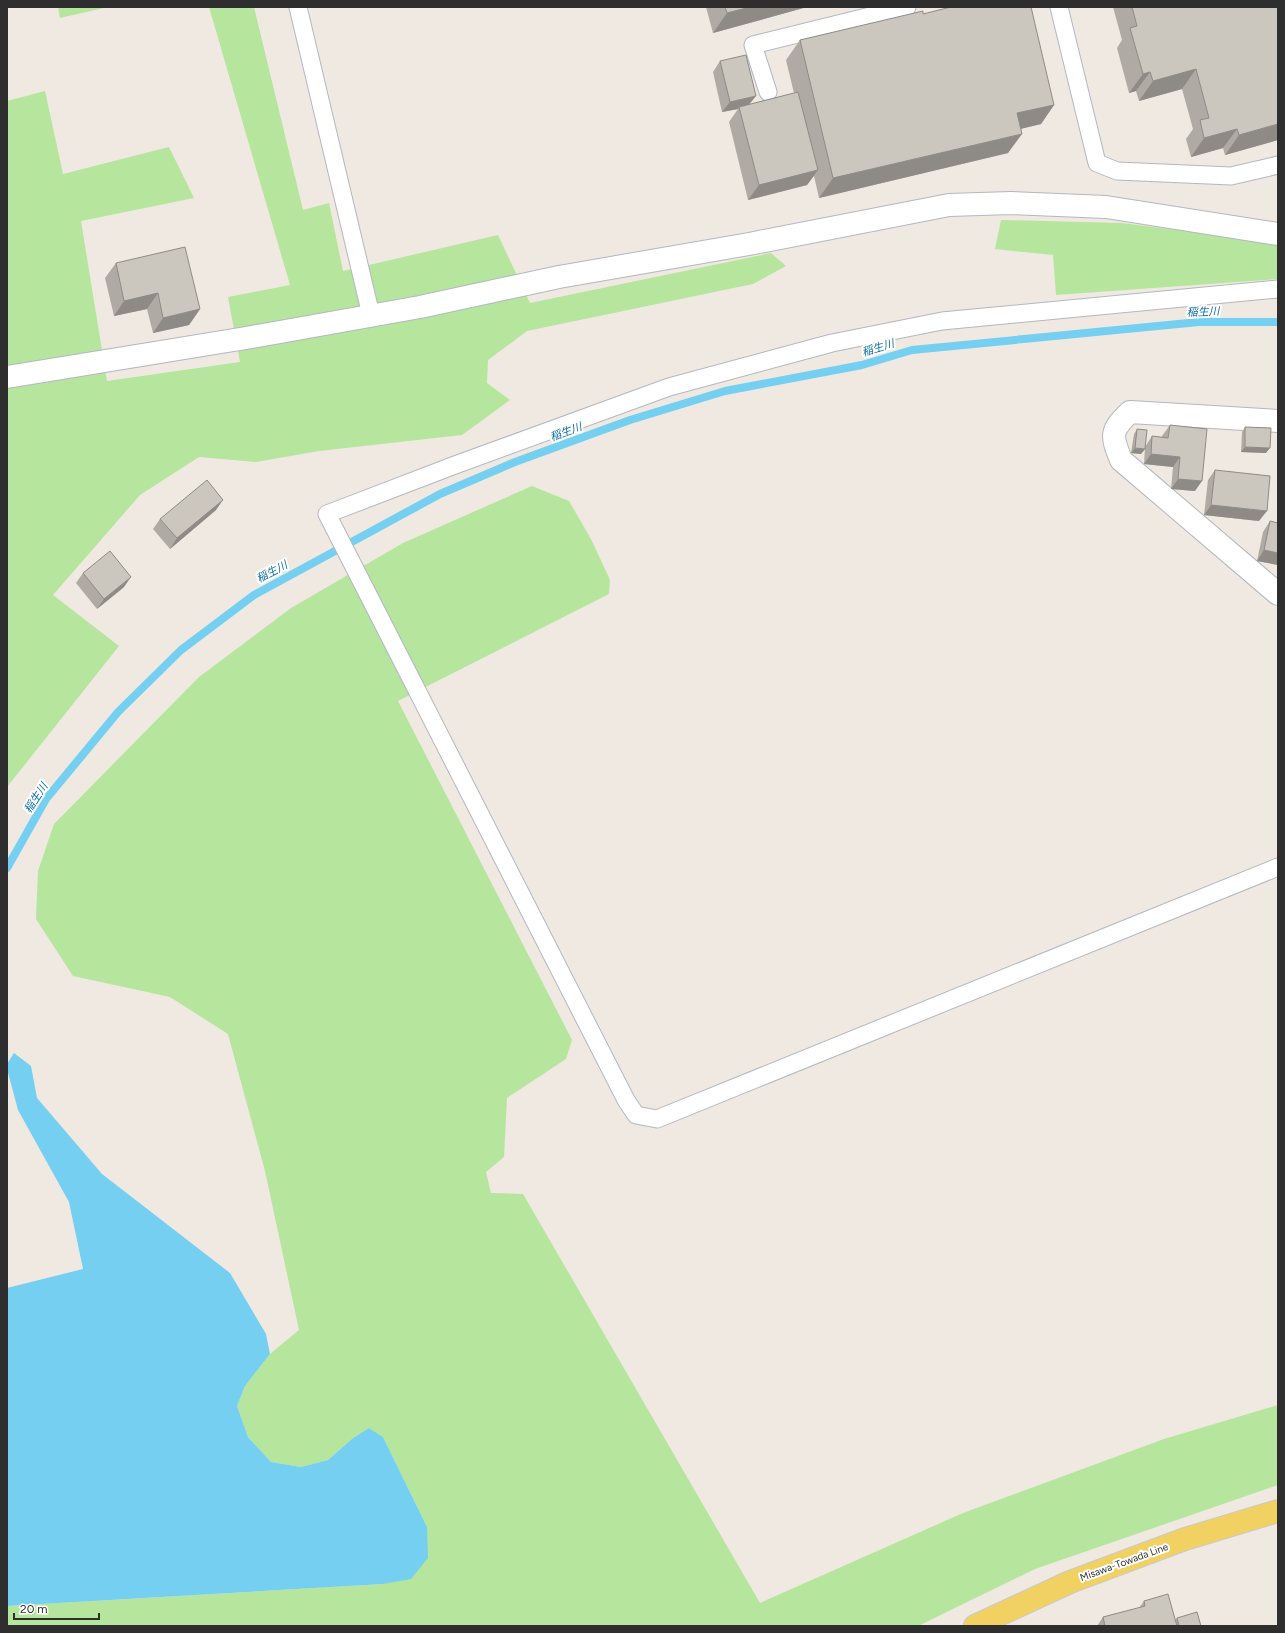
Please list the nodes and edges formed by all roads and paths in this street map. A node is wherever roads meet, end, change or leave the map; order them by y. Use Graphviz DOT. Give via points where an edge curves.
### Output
graph roads {
  1 [pos="298,7"];
  2 [pos="908,7"];
  3 [pos="1059,7"];
  4 [pos="768,92"];
  5 [pos="1278,165"];
  6 [pos="1278,234"];
  7 [pos="1278,289"];
  8 [pos="371,315"];
  9 [pos="7,376"];
  10 [pos="1278,421"];
  11 [pos="1278,594"];
  12 [pos="1278,867"];
  13 [pos="1278,1511"];
  14 [pos="975,1626"];
  1 -- 8 [label="lane"];
  2 -- 4 [label="lane" via="753,45"];
  3 -- 5 [label="lane" via="1097,163 1117,171 1230,176"];
  6 -- 8 [label="street" via="1106,207 949,205 749,244 559,277"];
  7 -- 12 [label="lane" via="942,321 832,343 669,387 327,514 626,1100 636,1115 658,1119"];
  8 -- 9 [label="street" via="246,338"];
  10 -- 11 [label="street" via="1130,412 1116,426 1114,443 1121,460"];
  13 -- 14 [label="main road, Misawa-Towada Line" via="1185,1539 1070,1582"];
}
